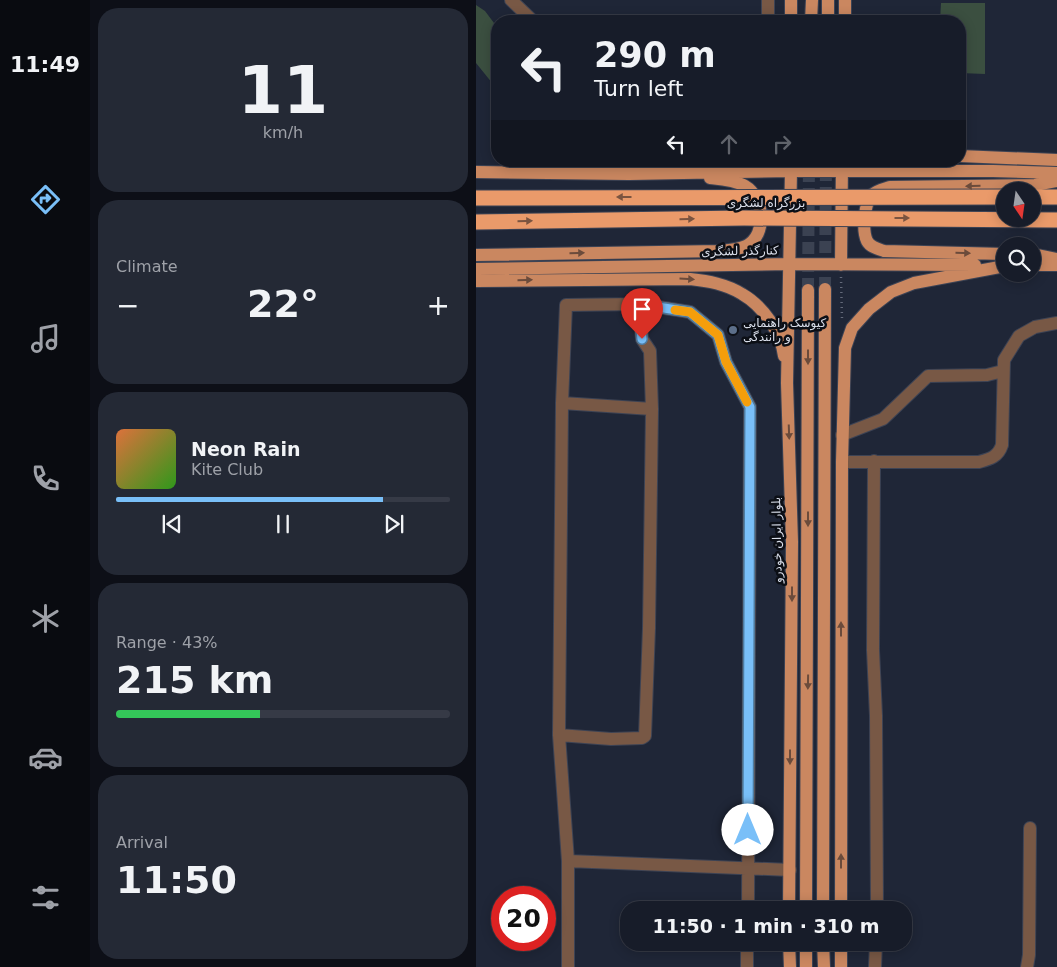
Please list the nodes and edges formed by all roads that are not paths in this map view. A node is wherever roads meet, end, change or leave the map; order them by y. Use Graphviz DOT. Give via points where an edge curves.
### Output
graph roads {
  1 [pos="511,0"];
  2 [pos="768,0"];
  3 [pos="791,0"];
  4 [pos="812,0"];
  5 [pos="828,0"];
  6 [pos="845,0"];
  7 [pos="527,15"];
  8 [pos="768,15"];
  9 [pos="791,15"];
  10 [pos="811,15"];
  11 [pos="828,15"];
  12 [pos="845,15"];
  13 [pos="966,156"];
  14 [pos="1057,160"];
  15 [pos="622,167"];
  16 [pos="832,167"];
  17 [pos="842,167"];
  18 [pos="872,167"];
  19 [pos="791,171"];
  20 [pos="476,172"];
  21 [pos="569,173"];
  22 [pos="1057,173"];
  23 [pos="629,174"];
  24 [pos="1057,180"];
  25 [pos="996,197"];
  26 [pos="1041,197"];
  27 [pos="1057,197"];
  28 [pos="476,198"];
  29 [pos="1057,220"];
  30 [pos="476,222"];
  31 [pos="996,254"];
  32 [pos="476,255"];
  33 [pos="1041,256"];
  34 [pos="1057,259"];
  35 [pos="789,264"];
  36 [pos="841,265"];
  37 [pos="996,266"];
  38 [pos="1041,266"];
  39 [pos="1057,266"];
  40 [pos="996,268"];
  41 [pos="476,269"];
  42 [pos="476,281"];
  43 [pos="825,289"];
  44 [pos="808,290"];
  45 [pos="638,304"];
  46 [pos="1057,323"];
  47 [pos="1003,371"];
  48 [pos="787,383"];
  49 [pos="562,403"];
  50 [pos="652,409"];
  51 [pos="842,435"];
  52 [pos="874,461"];
  53 [pos="842,462"];
  54 [pos="559,735"];
  55 [pos="1030,828"];
  56 [pos="568,862"];
  57 [pos="748,868"];
  58 [pos="790,870"];
  59 [pos="748,901"];
  60 [pos="789,901"];
  61 [pos="806,901"];
  62 [pos="823,901"];
  63 [pos="841,901"];
  64 [pos="877,901"];
  65 [pos="747,951"];
  66 [pos="790,951"];
  67 [pos="806,951"];
  68 [pos="823,951"];
  69 [pos="841,951"];
  70 [pos="876,951"];
  71 [pos="568,967"];
  72 [pos="747,967"];
  73 [pos="790,967"];
  74 [pos="806,967"];
  75 [pos="824,967"];
  76 [pos="841,967"];
  77 [pos="875,967"];
  78 [pos="1027,967"];
  1 -- 7 [label="lane"];
  2 -- 8 [label="lane"];
  3 -- 9 [label="main road"];
  4 -- 10 [label="main road"];
  5 -- 11 [label="main road"];
  6 -- 12 [label="main road"];
  13 -- 14 [label="main road"];
  15 -- 21 [label="main road"];
  16 -- 19 [label="main road"];
  17 -- 36 [label="main road"];
  18 -- 22 [label="main road"];
  19 -- 23 [label="main road"];
  19 -- 35 [label="main road, بلوار ایران خودرو"];
  20 -- 21 [label="main road"];
  21 -- 23 [label="main road"];
  32 -- 23 [label="main road, one-way" via="735,250 746,246 758,232 758,202 744,185 712,178"];
  24 -- 31 [label="main road, one-way" via="1035,184 890,187 872,195 867,204 865,230 874,248 884,251"];
  25 -- 28 [label="highway, بزرگراه لشگری, one-way, bridge"];
  26 -- 27 [label="highway"];
  30 -- 29 [label="highway, بزرگراه لشگری, one-way, bridge" via="744,218"];
  33 -- 34 [label="main road"];
  35 -- 36 [label="main road, کنارگذر لشگری"];
  35 -- 41 [label="main road, کنارگذر لشگری"];
  35 -- 48 [label="main road, بلوار ایران خودرو"];
  36 -- 37 [label="main road, کنارگذر لشگری"];
  38 -- 39 [label="main road"];
  40 -- 51 [label="main road" via="914,283 891,292 852,328 846,348"];
  42 -- 48 [label="main road, one-way" via="690,279 714,282 742,294 762,311 783,350"];
  43 -- 62 [label="main road"];
  44 -- 61 [label="main road, one-way"];
  45 -- 49 [label="lane" via="566,305"];
  45 -- 50 [label="lane" via="642,339 650,351"];
  45 -- 57 [label="lane" via="690,312 718,335 726,362 750,407"];
  46 -- 47 [label="lane" via="1035,327 1019,336 1004,360"];
  47 -- 51 [label="lane" via="987,376 928,376 883,419"];
  47 -- 52 [label="lane" via="1002,445 1000,452 992,458 979,462"];
  48 -- 58 [label="main road, بلوار ایران خودرو, one-way" via="792,542"];
  49 -- 50 [label="lane"];
  49 -- 54 [label="lane"];
  50 -- 54 [label="lane" via="646,736 611,739"];
  51 -- 53 [label="main road"];
  52 -- 53 [label="lane"];
  52 -- 64 [label="lane"];
  63 -- 53 [label="main road, one-way"];
  54 -- 56 [label="lane"];
  55 -- 78 [label="lane"];
  56 -- 57 [label="lane"];
  56 -- 71 [label="lane"];
  57 -- 58 [label="lane"];
  57 -- 59 [label="lane"];
  58 -- 60 [label="main road, بلوار ایران خودرو"];
  65 -- 72 [label="lane"];
  66 -- 73 [label="main road"];
  67 -- 74 [label="main road"];
  68 -- 75 [label="main road"];
  69 -- 76 [label="main road"];
  70 -- 77 [label="lane"];
}
